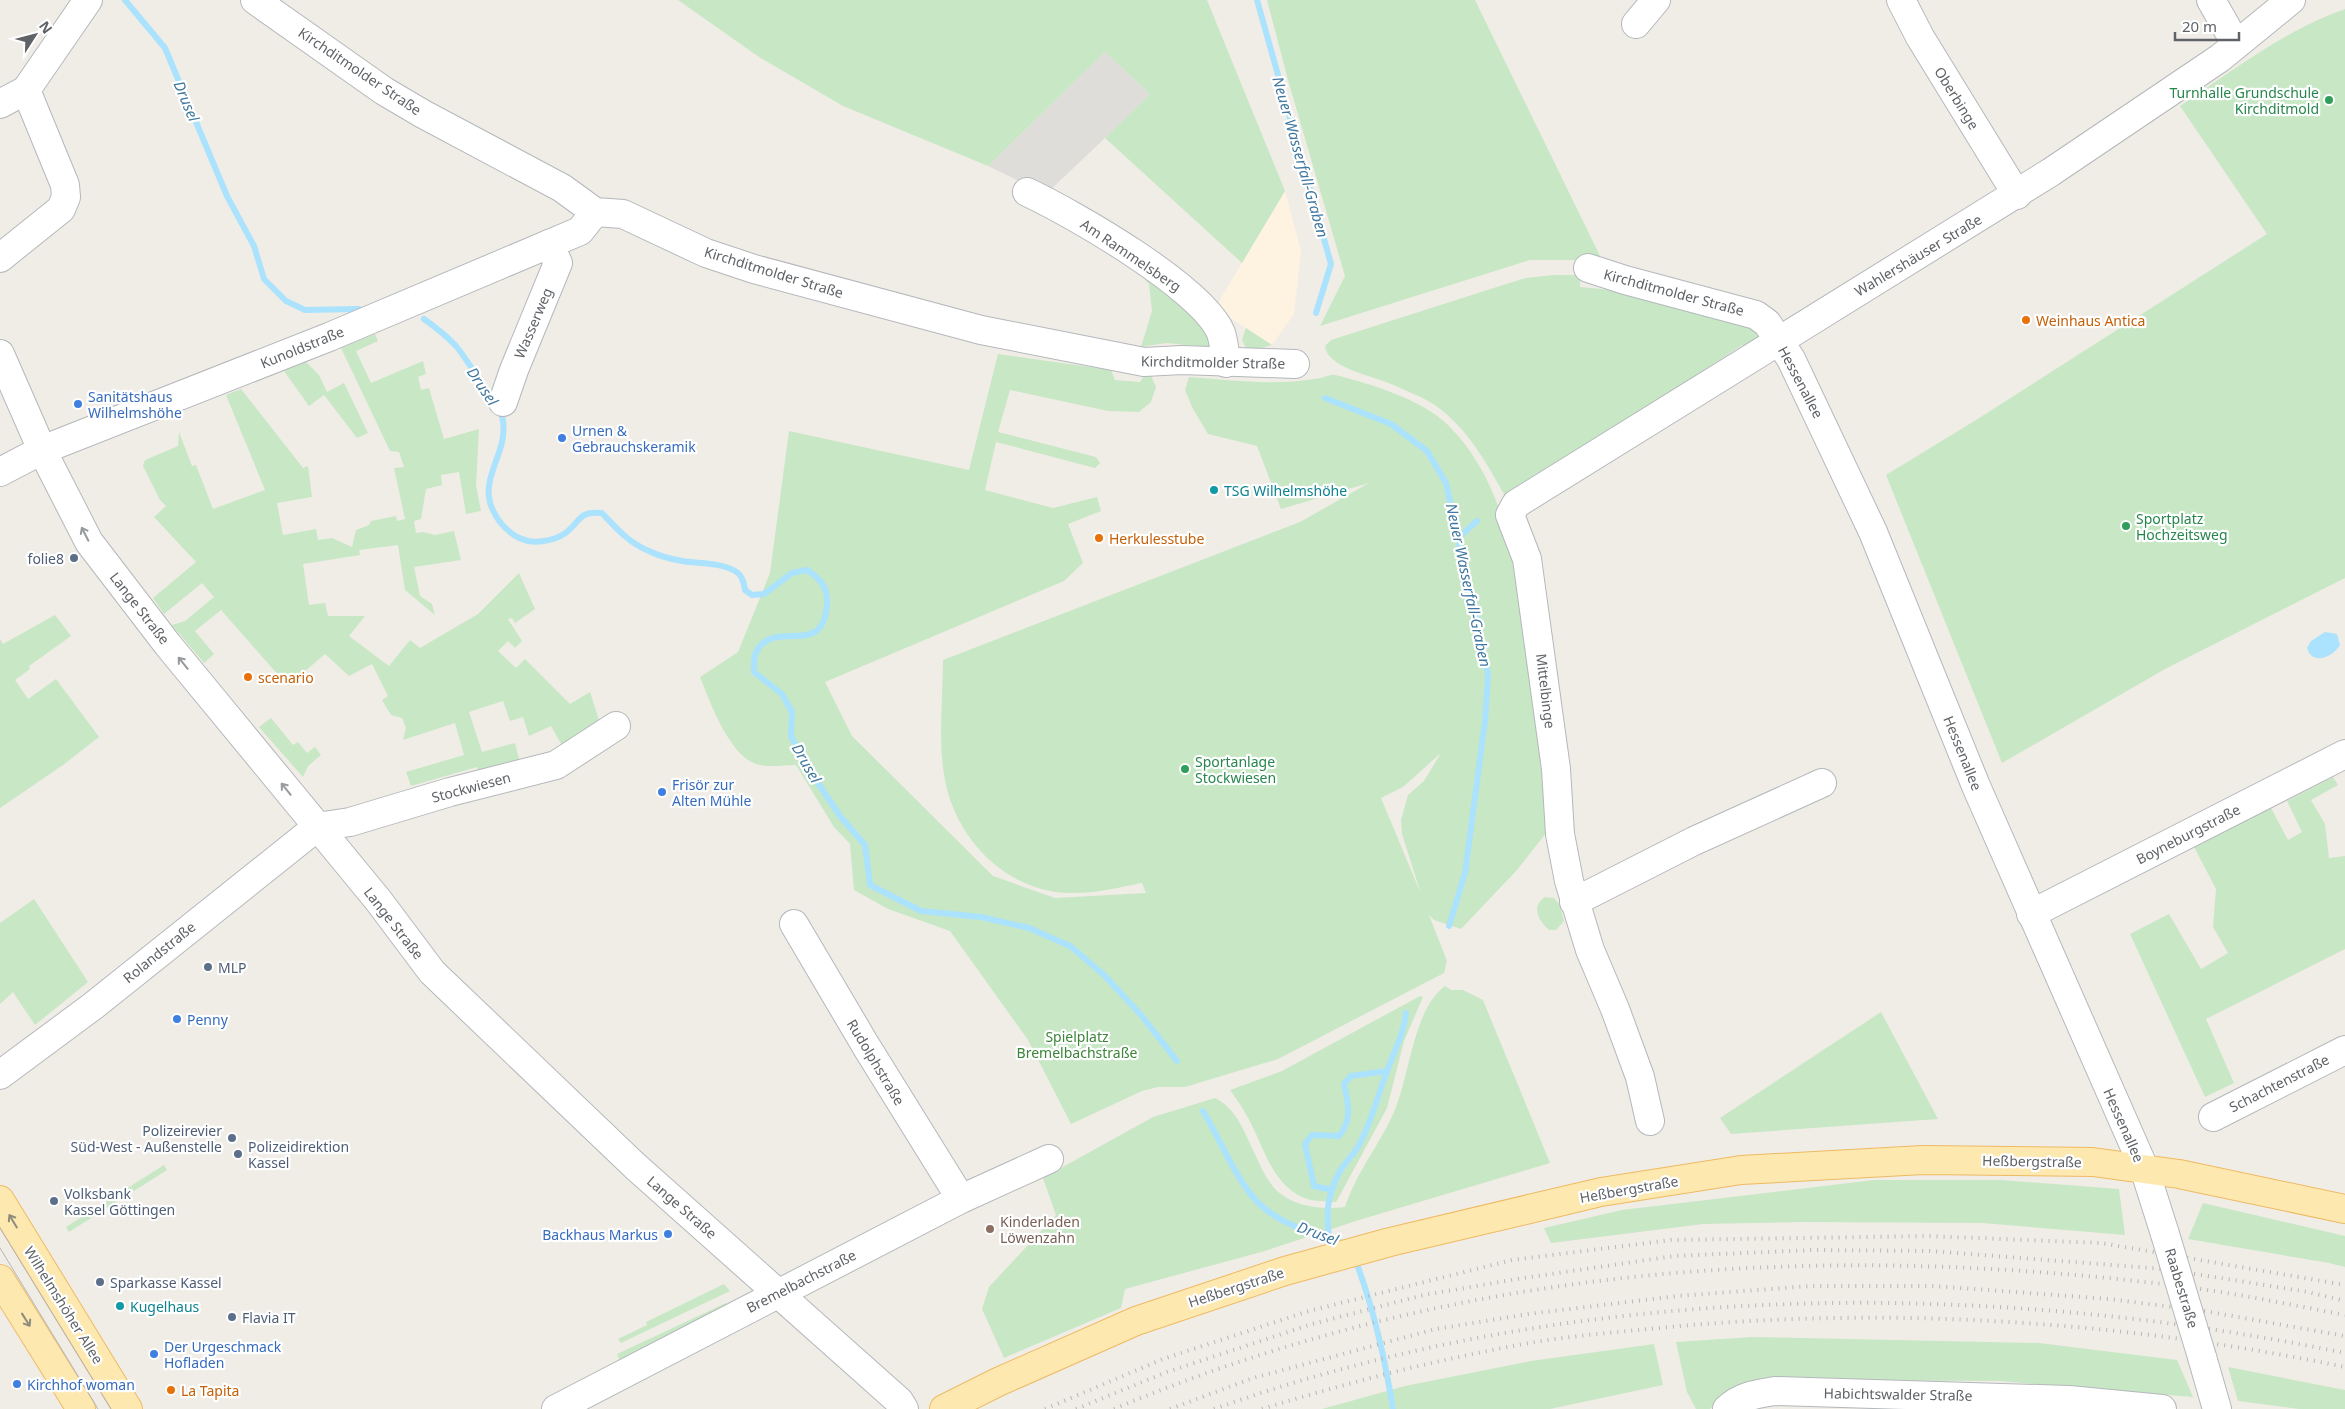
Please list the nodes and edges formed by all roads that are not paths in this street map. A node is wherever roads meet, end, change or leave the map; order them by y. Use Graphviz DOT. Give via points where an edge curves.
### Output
graph roads {
  1 [pos="88,0"];
  2 [pos="255,0"];
  3 [pos="1656,0"];
  4 [pos="1901,0"];
  5 [pos="2211,0"];
  6 [pos="2291,0"];
  7 [pos="1636,24"];
  8 [pos="2236,44"];
  9 [pos="26,90"];
  10 [pos="0,104"];
  11 [pos="1027,192"];
  12 [pos="2017,195"];
  13 [pos="595,212"];
  14 [pos="549,244"];
  15 [pos="0,258"];
  16 [pos="1588,268"];
  17 [pos="1778,340"];
  18 [pos="0,354"];
  19 [pos="1226,363"];
  20 [pos="1295,364"];
  21 [pos="503,402"];
  22 [pos="42,450"];
  23 [pos="0,472"];
  24 [pos="1533,493"];
  25 [pos="616,726"];
  26 [pos="2345,754"];
  27 [pos="1822,784"];
  28 [pos="317,827"];
  29 [pos="1574,902"];
  30 [pos="2031,914"];
  31 [pos="794,924"];
  32 [pos="2345,1050"];
  33 [pos="0,1075"];
  34 [pos="2213,1117"];
  35 [pos="1650,1121"];
  36 [pos="1049,1159"];
  37 [pos="2144,1168"];
  38 [pos="961,1199"];
  39 [pos="0,1200"];
  40 [pos="2345,1209"];
  41 [pos="0,1279"];
  42 [pos="778,1292"];
  43 [pos="902,1405"];
  44 [pos="949,1406"];
  45 [pos="82,1409"];
  46 [pos="128,1409"];
  47 [pos="556,1409"];
  48 [pos="1727,1409"];
  49 [pos="2162,1409"];
  50 [pos="2217,1409"];
  1 -- 9 [label="street"];
  2 -- 13 [label="street, Kirchditmolder Straße" via="384,91 562,188"];
  3 -- 7 [label="street"];
  4 -- 12 [label="street, Oberbinge" via="1920,37"];
  5 -- 8 [label="street"];
  6 -- 8 [label="street, Wahlershäuser Straße"];
  8 -- 12 [label="street, Wahlershäuser Straße" via="2169,94"];
  9 -- 10 [label="street"];
  9 -- 15 [label="street" via="65,185 66,197 61,209"];
  11 -- 19 [label="street, Am Rammelsberg" via="1059,207 1175,282 1202,307 1220,332"];
  12 -- 17 [label="street, Wahlershäuser Straße"];
  13 -- 14 [label="street, Kunoldstraße" via="580,231"];
  13 -- 19 [label="street, Kirchditmolder Straße" via="623,214 706,253 754,269 981,330 1144,362"];
  14 -- 21 [label="street, Wasserweg" via="558,263"];
  14 -- 22 [label="street, Kunoldstraße" via="329,337"];
  16 -- 17 [label="street, Kirchditmolder Straße" via="1756,315 1767,323"];
  17 -- 24 [label="street, Wahlershäuser Straße"];
  17 -- 30 [label="street, Hessenallee" via="1823,424 1873,532"];
  18 -- 22 [label="street, Lange Straße"];
  19 -- 20 [label="street, Kirchditmolder Straße"];
  22 -- 23 [label="street, Kunoldstraße"];
  28 -- 22 [label="street, Lange Straße, one-way" via="168,645 89,542"];
  24 -- 29 [label="street, Mittelbinge" via="1516,504 1510,515 1527,559 1555,760 1560,834"];
  25 -- 28 [label="street, Stockwiesen" via="556,765 350,822"];
  26 -- 30 [label="street, Boyneburgstraße"];
  27 -- 29 [label="street" via="1694,841"];
  28 -- 33 [label="street, Rolandstraße" via="93,1006"];
  28 -- 42 [label="street, Lange Straße" via="436,976 635,1166"];
  29 -- 35 [label="street, Mittelbinge" via="1640,1078"];
  30 -- 37 [label="street, Hessenallee"];
  31 -- 38 [label="street, Rudolphstraße"];
  32 -- 34 [label="street, Schachtenstraße"];
  36 -- 38 [label="street, Bremelbachstraße"];
  37 -- 40 [label="main road, Heßbergstraße"];
  37 -- 44 [label="main road, Heßbergstraße" via="2093,1162 1923,1160 1741,1170 1601,1192 1390,1242 1285,1271 1136,1321"];
  37 -- 50 [label="street, Raabestraße, bridge"];
  38 -- 42 [label="street, Bremelbachstraße"];
  46 -- 39 [label="main road, Wilhelmshöher Allee, one-way"];
  41 -- 45 [label="main road, one-way"];
  42 -- 43 [label="street, Lange Straße"];
  42 -- 47 [label="street, Bremelbachstraße"];
  48 -- 49 [label="street, Habichtswalder Straße" via="1737,1400 1775,1391 2060,1400"];
}
